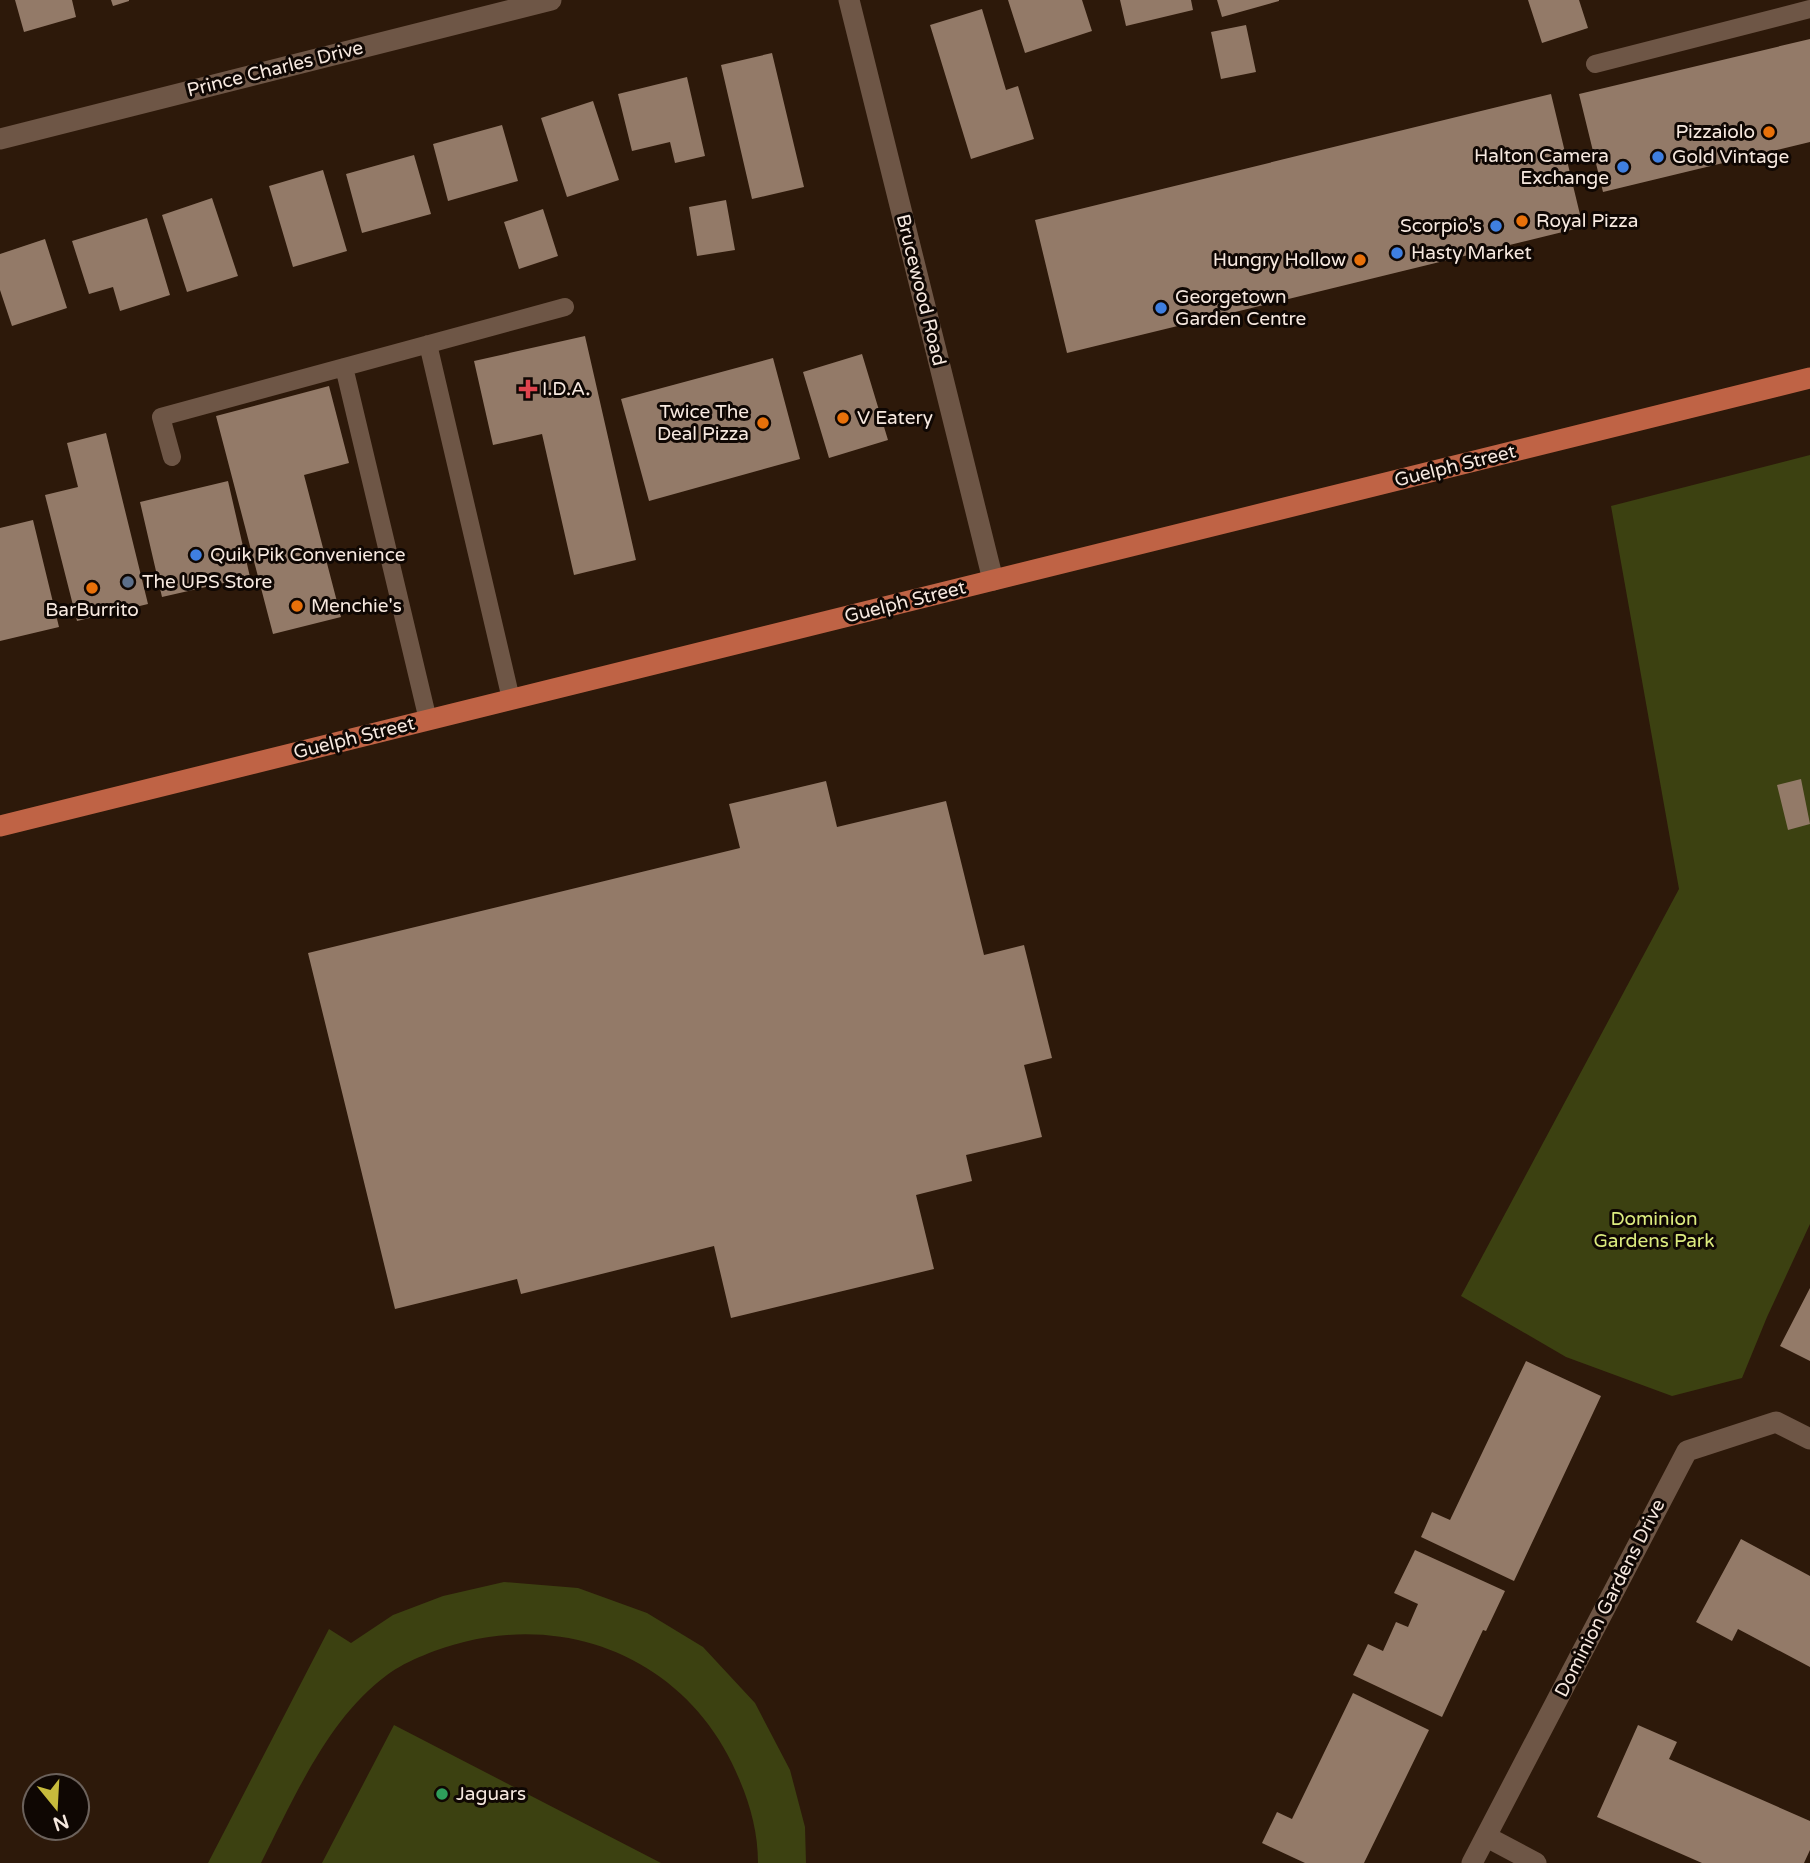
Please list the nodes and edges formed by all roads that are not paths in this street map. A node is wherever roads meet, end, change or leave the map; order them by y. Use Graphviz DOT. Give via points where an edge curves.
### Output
graph roads {
  1 [pos="551,0"];
  2 [pos="849,0"];
  3 [pos="1810,9"];
  4 [pos="1595,64"];
  5 [pos="0,139"];
  6 [pos="565,307"];
  7 [pos="428,344"];
  8 [pos="344,367"];
  9 [pos="1810,378"];
  10 [pos="172,457"];
  11 [pos="993,580"];
  12 [pos="511,699"];
  13 [pos="428,720"];
  14 [pos="0,826"];
  15 [pos="1810,1439"];
  16 [pos="1487,1837"];
  17 [pos="1472,1863"];
  18 [pos="1536,1863"];
  1 -- 5 [label="street, Prince Charles Drive"];
  2 -- 11 [label="street, Brucewood Road"];
  3 -- 4 [label="lane"];
  6 -- 7 [label="lane"];
  7 -- 8 [label="lane"];
  7 -- 12 [label="lane"];
  8 -- 10 [label="lane" via="161,416"];
  8 -- 13 [label="lane"];
  9 -- 11 [label="main road, Guelph Street"];
  11 -- 12 [label="main road, Guelph Street"];
  12 -- 13 [label="main road, Guelph Street"];
  13 -- 14 [label="main road, Guelph Street"];
  15 -- 16 [label="street, Dominion Gardens Drive" via="1776,1422 1687,1451"];
  16 -- 17 [label="street, Dominion Gardens Drive"];
  16 -- 18 [label="street"];
}
